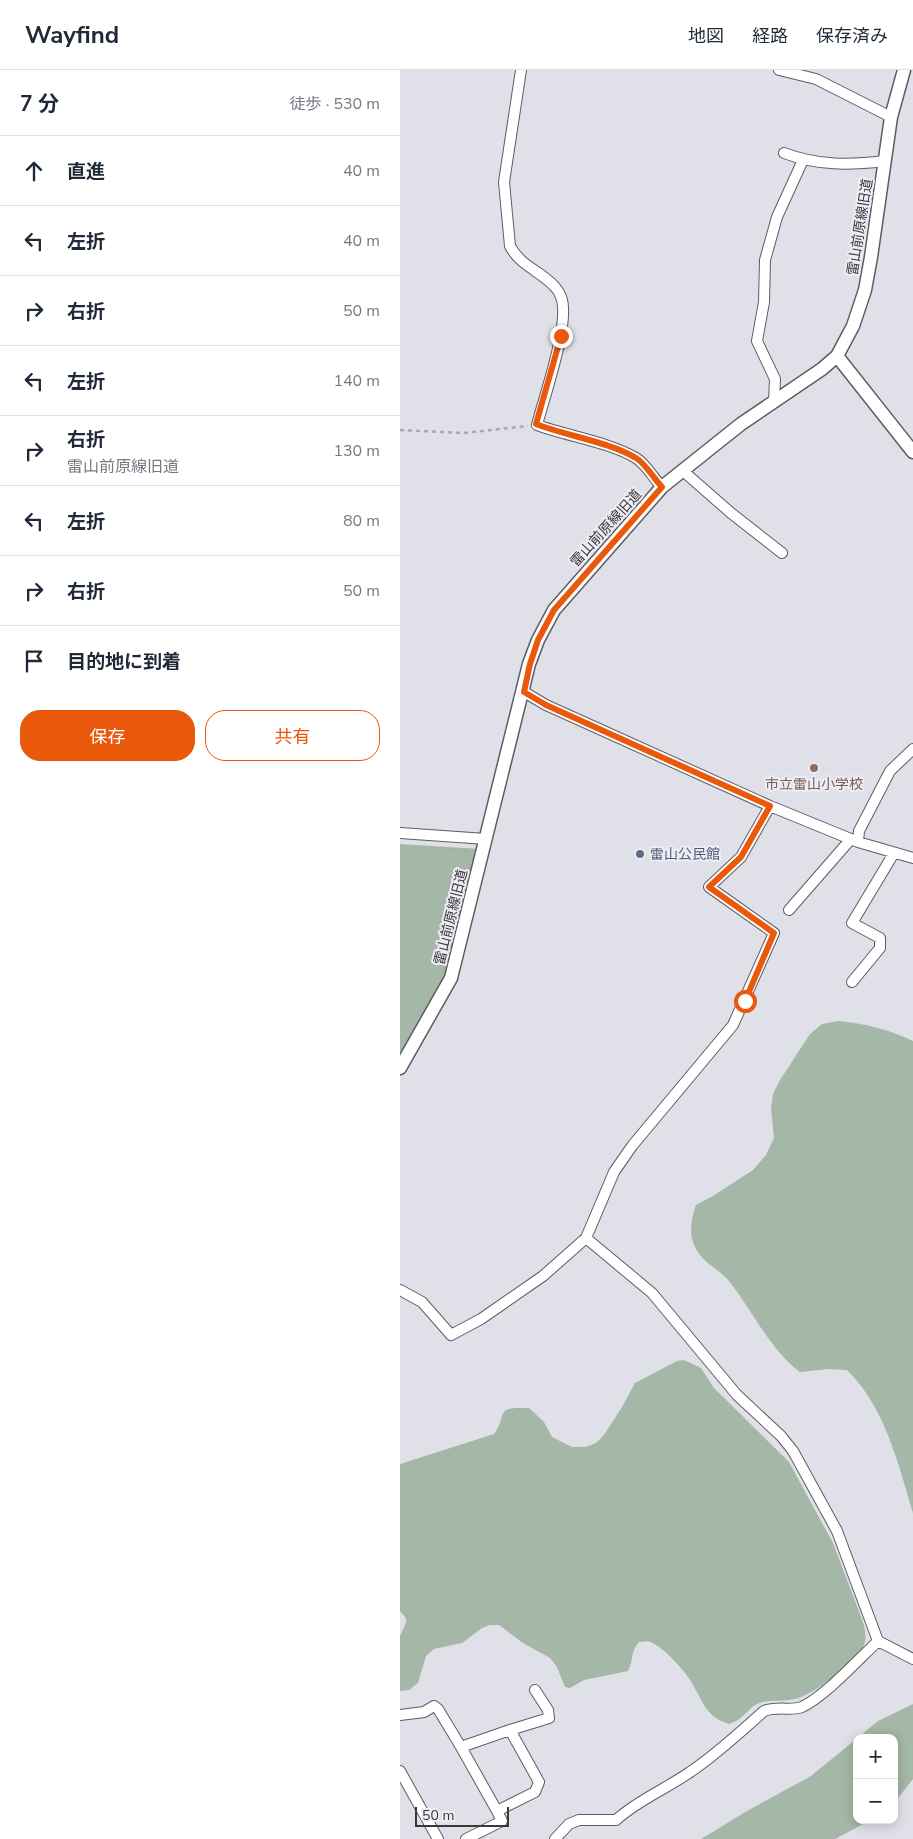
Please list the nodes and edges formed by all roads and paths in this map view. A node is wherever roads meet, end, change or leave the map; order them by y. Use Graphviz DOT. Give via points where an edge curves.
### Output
graph roads {
  1 [pos="522,70"];
  2 [pos="779,70"];
  3 [pos="907,72"];
  4 [pos="891,117"];
  5 [pos="784,153"];
  6 [pos="803,160"];
  7 [pos="885,161"];
  8 [pos="837,356"];
  9 [pos="774,402"];
  10 [pos="536,424"];
  11 [pos="400,430"];
  12 [pos="913,452"];
  13 [pos="683,471"];
  14 [pos="662,487"];
  15 [pos="782,553"];
  16 [pos="524,692"];
  17 [pos="913,749"];
  18 [pos="770,806"];
  19 [pos="400,834"];
  20 [pos="486,839"];
  21 [pos="854,841"];
  22 [pos="894,853"];
  23 [pos="913,858"];
  24 [pos="789,910"];
  25 [pos="852,982"];
  26 [pos="400,1068"];
  27 [pos="586,1238"];
  28 [pos="400,1290"];
  29 [pos="878,1641"];
  30 [pos="913,1659"];
  31 [pos="535,1690"];
  32 [pos="400,1715"];
  33 [pos="510,1730"];
  34 [pos="461,1747"];
  35 [pos="400,1771"];
  36 [pos="497,1811"];
  37 [pos="438,1839"];
  38 [pos="466,1839"];
  39 [pos="556,1839"];
  1 -- 10 [label="street" via="504,182 509,240 514,254 554,286 562,297 563,314 561,336"];
  2 -- 4 [label="street" via="816,79"];
  3 -- 4 [label="street, 雷山前原線旧道"];
  4 -- 7 [label="street, 雷山前原線旧道"];
  5 -- 6 [label="street"];
  6 -- 7 [label="street" via="852,164"];
  6 -- 9 [label="street" via="777,217 765,260 764,302 757,341 775,379"];
  7 -- 8 [label="street, 雷山前原線旧道" via="865,290 853,326"];
  8 -- 9 [label="street, 雷山前原線旧道"];
  8 -- 12 [label="street"];
  9 -- 13 [label="street, 雷山前原線旧道"];
  10 -- 11 [label="path" via="462,433"];
  10 -- 14 [label="street" via="638,459"];
  13 -- 14 [label="street, 雷山前原線旧道"];
  13 -- 15 [label="street"];
  14 -- 16 [label="street, 雷山前原線旧道" via="554,610 538,640"];
  16 -- 18 [label="street"];
  16 -- 20 [label="street, 雷山前原線旧道"];
  17 -- 21 [label="street" via="890,771"];
  18 -- 21 [label="street"];
  18 -- 27 [label="street" via="741,857 709,887 774,933 733,1025 614,1172"];
  19 -- 20 [label="street"];
  20 -- 26 [label="street, 雷山前原線旧道" via="451,978"];
  21 -- 22 [label="street"];
  21 -- 24 [label="street"];
  22 -- 23 [label="street"];
  22 -- 25 [label="street" via="852,923 880,938 880,948"];
  27 -- 28 [label="street" via="543,1276 452,1335 422,1302"];
  27 -- 29 [label="street" via="652,1293 737,1395 793,1451 838,1532"];
  29 -- 30 [label="street"];
  29 -- 39 [label="street" via="824,1692 800,1707 764,1711 690,1773 629,1808 616,1820 579,1820 569,1824"];
  31 -- 33 [label="street" via="548,1710 549,1718"];
  32 -- 34 [label="street" via="424,1712 434,1706 438,1708"];
  33 -- 34 [label="street"];
  33 -- 36 [label="street" via="539,1782 535,1792"];
  34 -- 36 [label="street"];
  35 -- 37 [label="street"];
  36 -- 38 [label="street" via="502,1821"];
}
